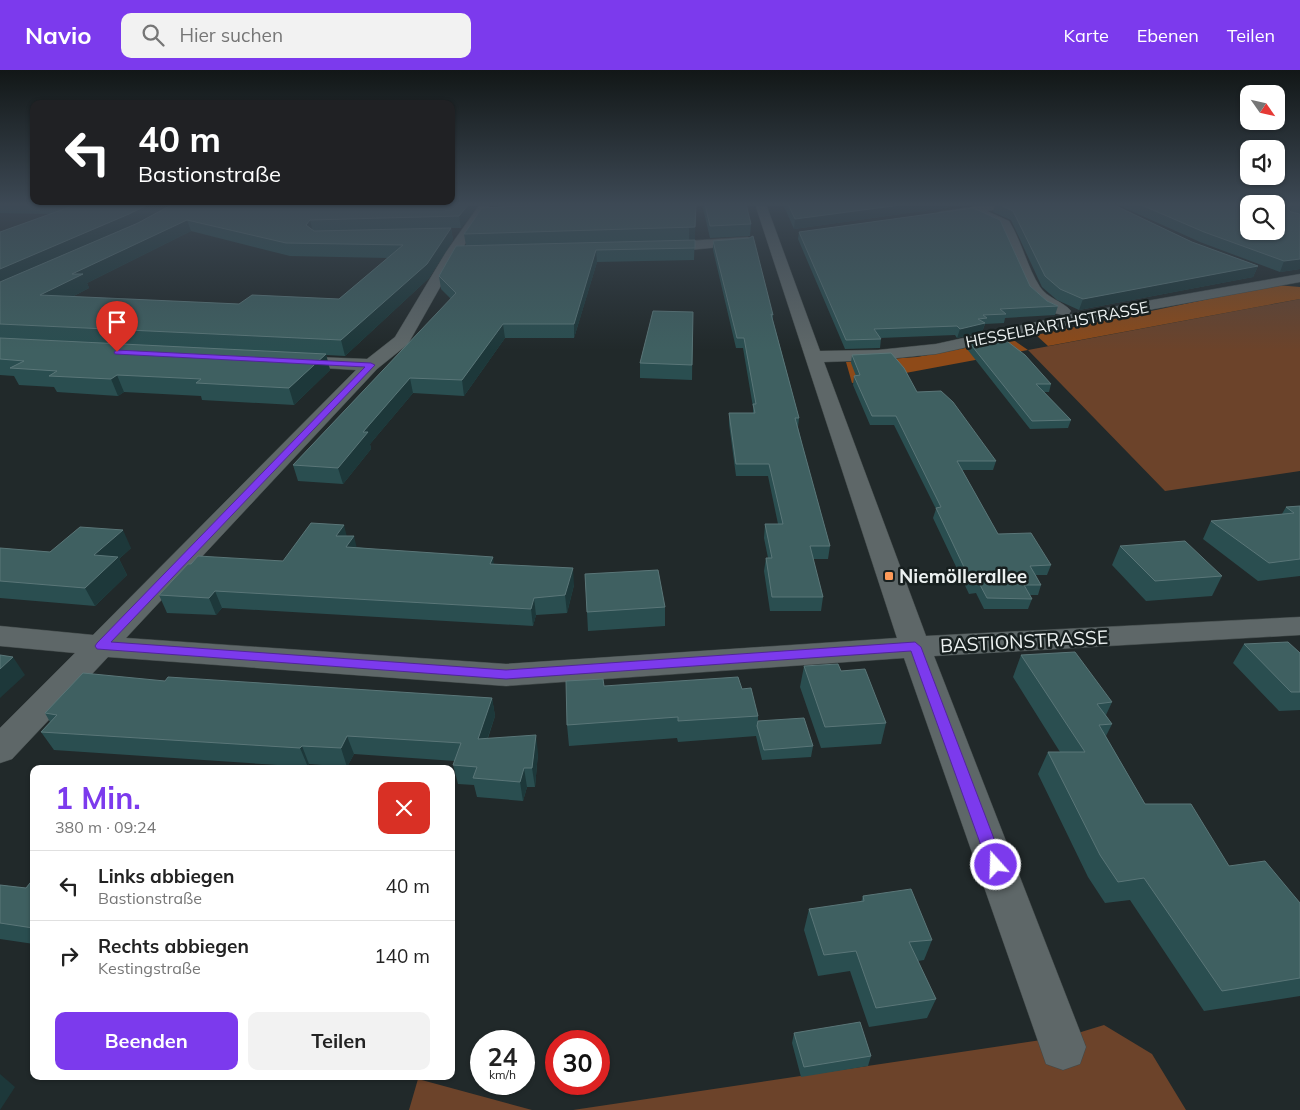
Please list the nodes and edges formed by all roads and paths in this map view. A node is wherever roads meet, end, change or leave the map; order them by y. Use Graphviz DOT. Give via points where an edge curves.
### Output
graph roads {
  1 [pos="453,252"];
  2 [pos="782,253"];
  3 [pos="1018,253"];
  4 [pos="1255,271"];
  5 [pos="1300,278"];
  6 [pos="1281,281"];
  7 [pos="1078,318"];
  8 [pos="812,357"];
  9 [pos="273,360"];
  10 [pos="371,365"];
  11 [pos="1300,626"];
  12 [pos="0,636"];
  13 [pos="101,646"];
  14 [pos="915,647"];
  15 [pos="0,750"];
  16 [pos="1063,1047"];
  1 -- 10 [label="street" via="402,340"];
  2 -- 8 [label="street"];
  3 -- 7 [label="street" via="1034,290 1051,305"];
  4 -- 6 [label="street"];
  5 -- 6 [label="street, HESSELBARTHSTRASSE"];
  6 -- 7 [label="street, HESSELBARTHSTRASSE"];
  7 -- 8 [label="street, HESSELBARTHSTRASSE" via="936,349"];
  8 -- 14 [label="street"];
  9 -- 10 [label="street"];
  10 -- 13 [label="street"];
  11 -- 14 [label="street, BASTIONSTRASSE"];
  12 -- 13 [label="street, BASTIONSTRASSE"];
  13 -- 14 [label="street, BASTIONSTRASSE" via="506,675"];
  13 -- 15 [label="street"];
  14 -- 16 [label="street"];
}
